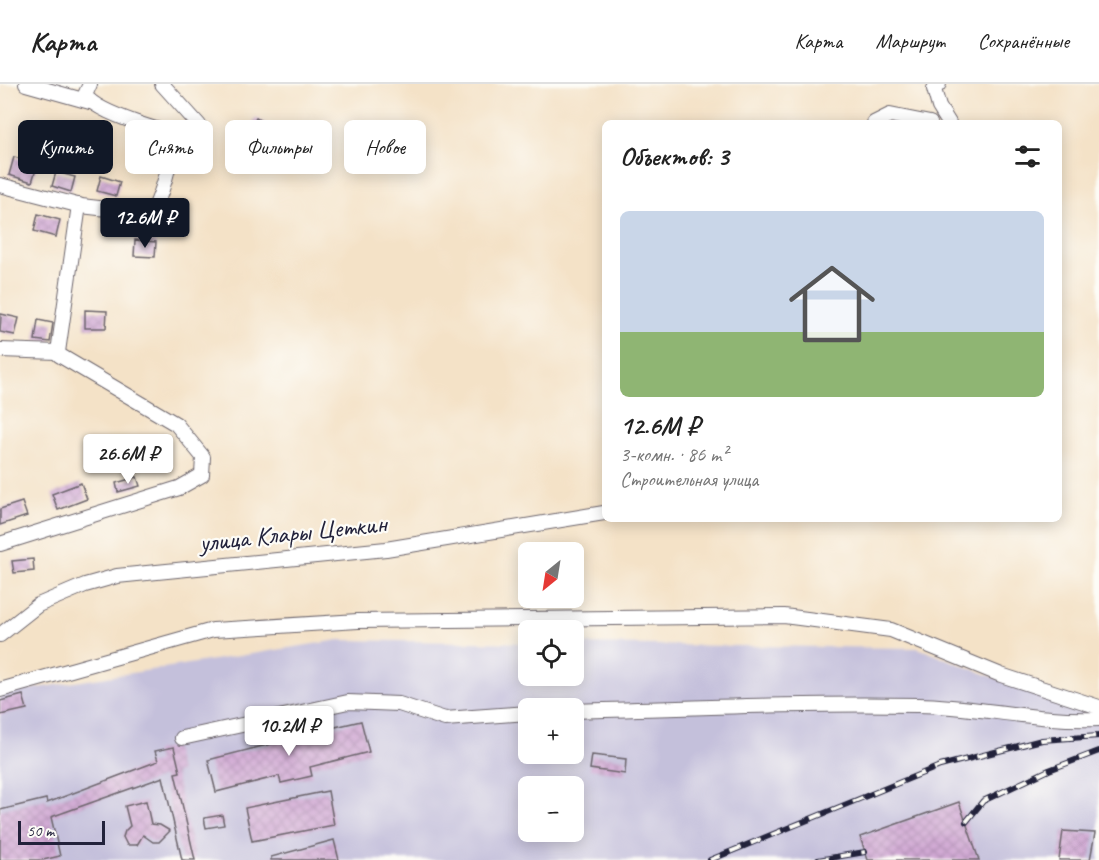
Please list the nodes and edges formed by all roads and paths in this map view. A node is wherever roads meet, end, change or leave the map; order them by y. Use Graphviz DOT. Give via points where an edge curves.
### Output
graph roads {
  1 [pos="26,84"];
  2 [pos="90,84"];
  3 [pos="162,84"];
  4 [pos="936,86"];
  5 [pos="90,102"];
  6 [pos="132,120"];
  7 [pos="194,120"];
  8 [pos="880,120"];
  9 [pos="915,120"];
  10 [pos="947,120"];
  11 [pos="166,174"];
  12 [pos="0,184"];
  13 [pos="79,205"];
  14 [pos="0,350"];
  15 [pos="58,352"];
  16 [pos="602,513"];
  17 [pos="0,544"];
  18 [pos="0,635"];
  19 [pos="0,690"];
  20 [pos="1099,707"];
  21 [pos="584,711"];
  22 [pos="518,714"];
  23 [pos="1099,719"];
  24 [pos="182,738"];
  1 -- 5 [label="street"];
  2 -- 5 [label="street" via="85,95"];
  3 -- 7 [label="street"];
  4 -- 10 [label="street" via="939,107"];
  5 -- 6 [label="street"];
  8 -- 9 [label="street" via="890,115"];
  11 -- 13 [label="street" via="152,214"];
  12 -- 13 [label="street"];
  13 -- 15 [label="street"];
  14 -- 15 [label="street"];
  15 -- 17 [label="street" via="176,424 203,457 202,475 179,488"];
  16 -- 18 [label="street, улица Клары Цеткин" via="386,549 117,576 38,605"];
  19 -- 20 [label="street" via="213,630 358,621 784,616 891,630 1000,675"];
  21 -- 23 [label="street" via="921,705 1073,720"];
  22 -- 24 [label="street" via="445,719 399,704 348,702"];
}
